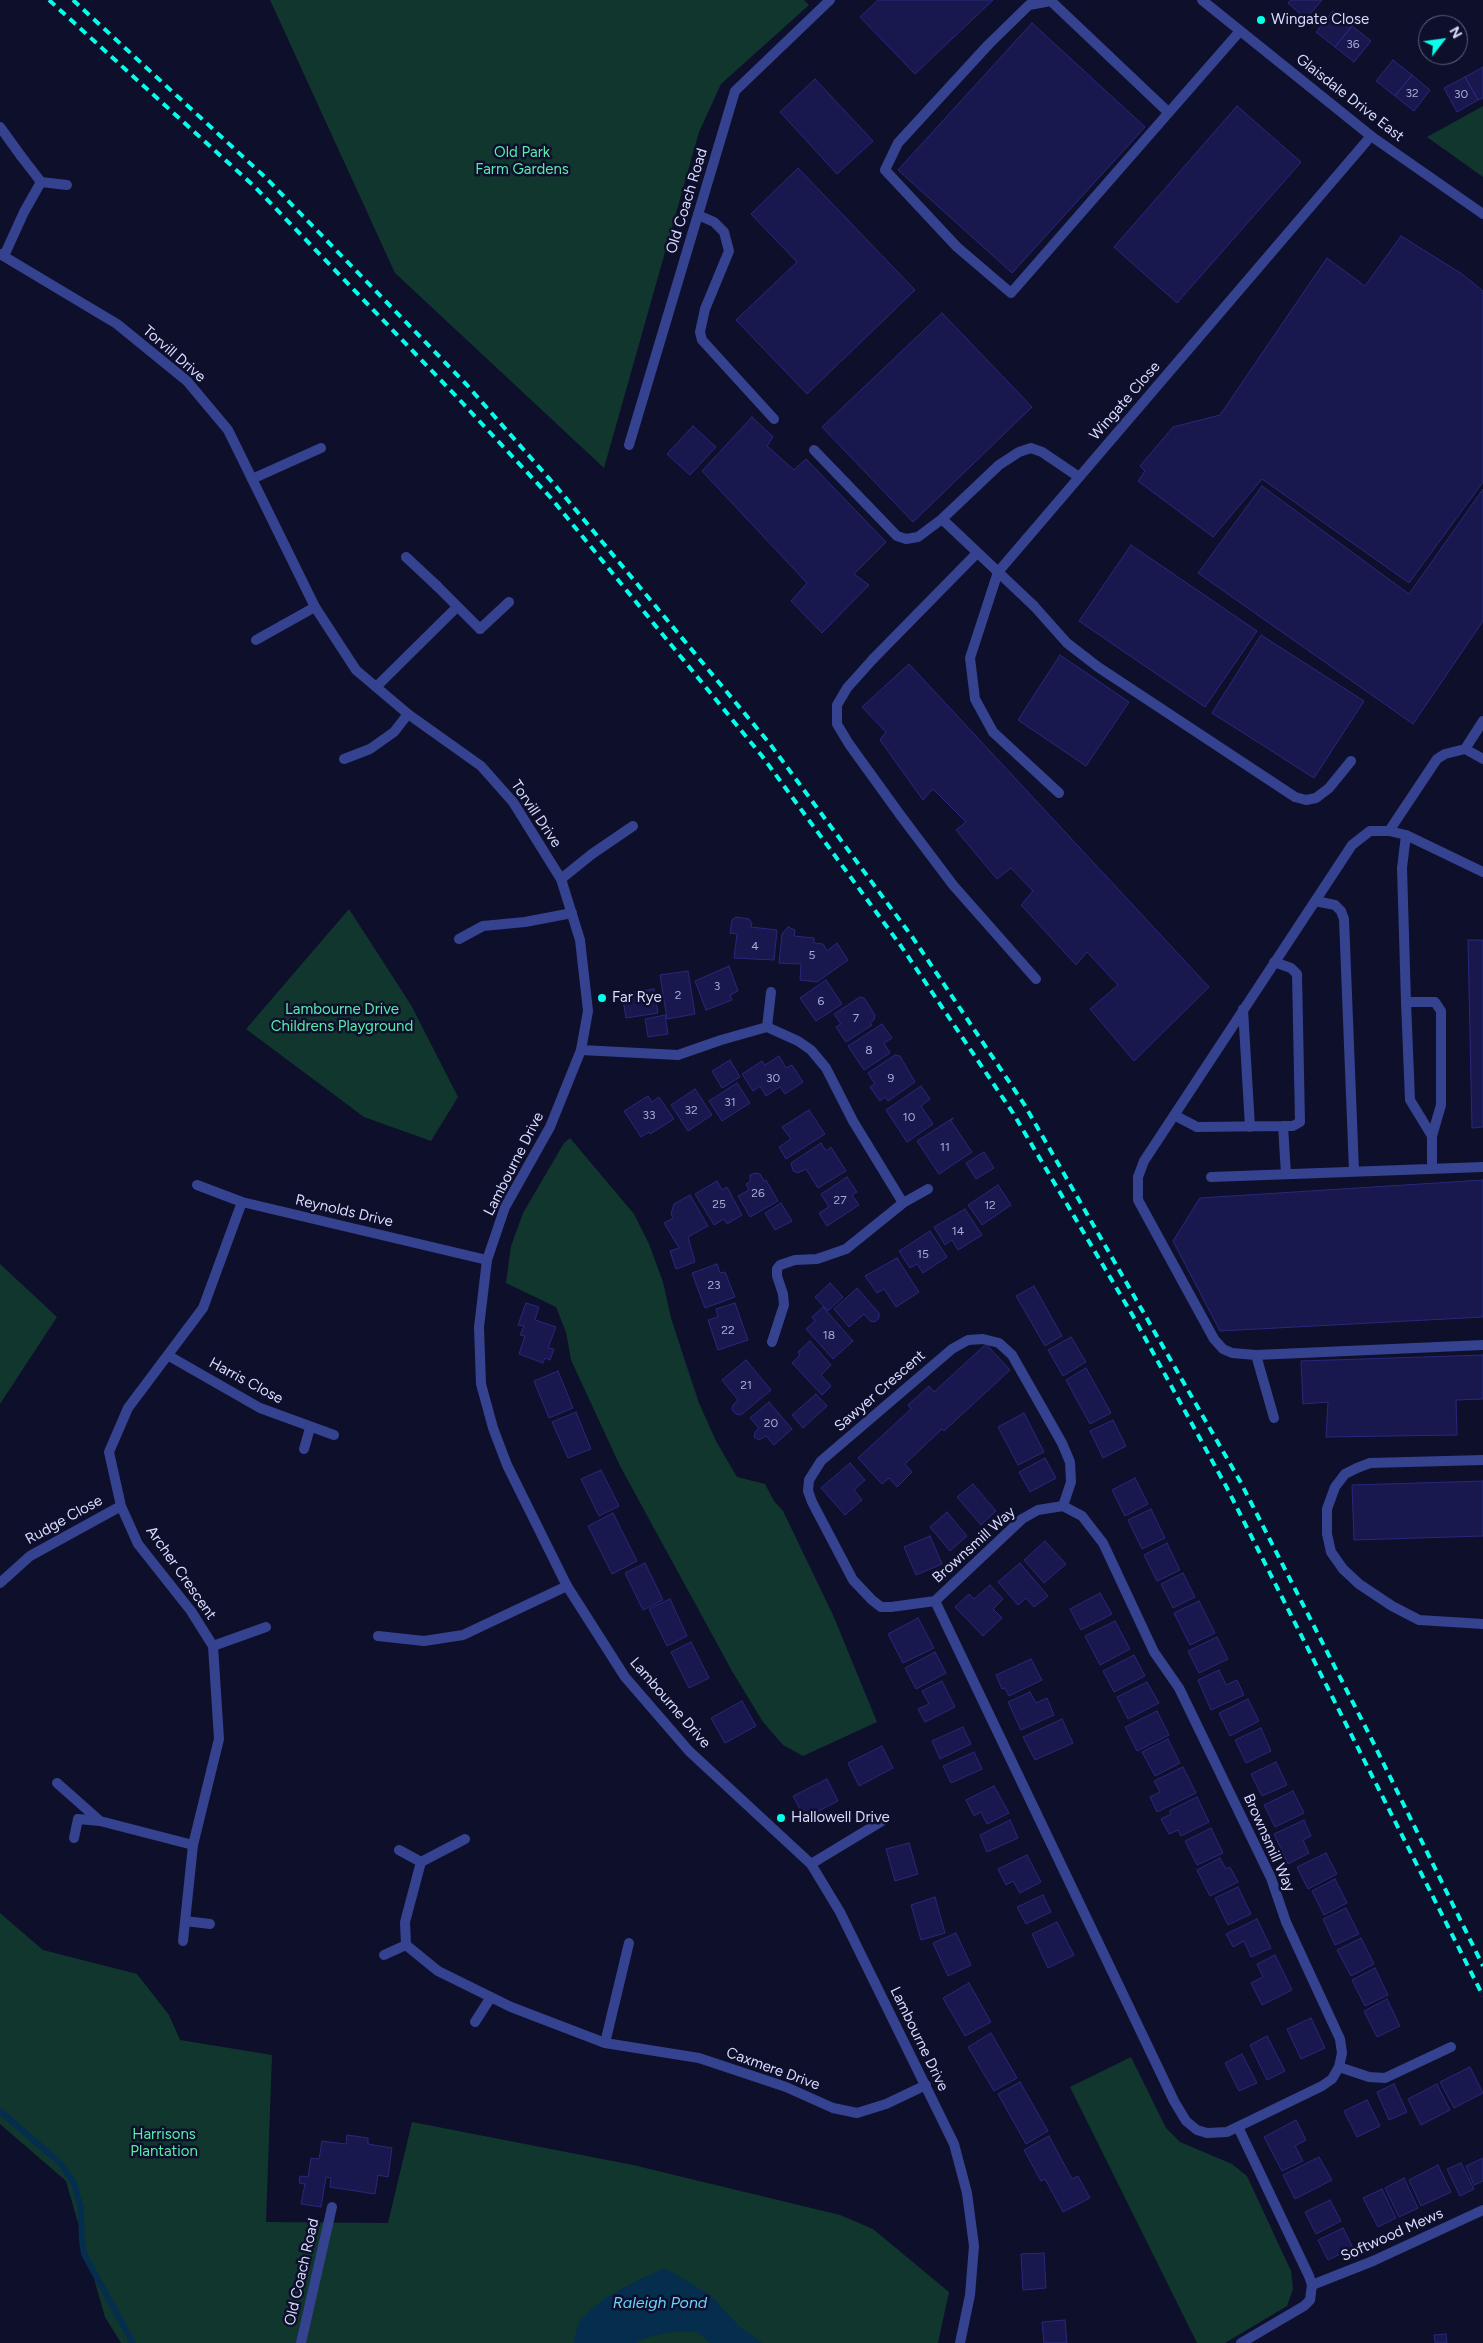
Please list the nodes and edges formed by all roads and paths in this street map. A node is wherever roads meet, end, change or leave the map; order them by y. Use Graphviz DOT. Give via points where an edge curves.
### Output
graph roads {
  1 [pos="830,0"];
  2 [pos="1202,0"];
  3 [pos="1052,1"];
  4 [pos="1240,31"];
  5 [pos="1168,112"];
  6 [pos="0,127"];
  7 [pos="1372,136"];
  8 [pos="41,182"];
  9 [pos="67,184"];
  10 [pos="1483,214"];
  11 [pos="698,215"];
  12 [pos="2,255"];
  13 [pos="774,419"];
  14 [pos="629,445"];
  15 [pos="322,448"];
  16 [pos="814,450"];
  17 [pos="1079,478"];
  18 [pos="252,479"];
  19 [pos="942,518"];
  20 [pos="977,552"];
  21 [pos="406,557"];
  22 [pos="998,572"];
  23 [pos="509,602"];
  24 [pos="315,607"];
  25 [pos="457,607"];
  26 [pos="256,640"];
  27 [pos="376,687"];
  28 [pos="408,714"];
  29 [pos="1483,721"];
  30 [pos="1465,748"];
  31 [pos="1483,759"];
  32 [pos="344,760"];
  33 [pos="1351,761"];
  34 [pos="1059,792"];
  35 [pos="633,826"];
  36 [pos="1389,830"];
  37 [pos="1406,835"];
  38 [pos="1483,872"];
  39 [pos="561,879"];
  40 [pos="1315,901"];
  41 [pos="572,913"];
  42 [pos="459,939"];
  43 [pos="1274,962"];
  44 [pos="1036,979"];
  45 [pos="771,992"];
  46 [pos="1406,1002"];
  47 [pos="1243,1010"];
  48 [pos="767,1027"];
  49 [pos="581,1050"];
  50 [pos="1174,1115"];
  51 [pos="1284,1126"];
  52 [pos="1250,1127"];
  53 [pos="1432,1136"];
  54 [pos="1483,1167"];
  55 [pos="1432,1168"];
  56 [pos="1354,1172"];
  57 [pos="1286,1174"];
  58 [pos="1210,1177"];
  59 [pos="197,1185"];
  60 [pos="928,1189"];
  61 [pos="242,1202"];
  62 [pos="903,1203"];
  63 [pos="488,1260"];
  64 [pos="772,1342"];
  65 [pos="1483,1345"];
  66 [pos="1256,1355"];
  67 [pos="169,1356"];
  68 [pos="1274,1418"];
  69 [pos="310,1428"];
  70 [pos="334,1435"];
  71 [pos="304,1449"];
  72 [pos="1483,1460"];
  73 [pos="121,1506"];
  74 [pos="1063,1506"];
  75 [pos="0,1583"];
  76 [pos="568,1586"];
  77 [pos="935,1601"];
  78 [pos="1483,1624"];
  79 [pos="266,1626"];
  80 [pos="378,1636"];
  81 [pos="213,1646"];
  82 [pos="57,1783"];
  83 [pos="100,1821"];
  84 [pos="882,1821"];
  85 [pos="74,1838"];
  86 [pos="464,1839"];
  87 [pos="193,1845"];
  88 [pos="399,1850"];
  89 [pos="421,1862"];
  90 [pos="811,1864"];
  91 [pos="185,1921"];
  92 [pos="210,1924"];
  93 [pos="183,1941"];
  94 [pos="629,1942"];
  95 [pos="406,1945"];
  96 [pos="384,1955"];
  97 [pos="491,1998"];
  98 [pos="475,2022"];
  99 [pos="605,2043"];
  100 [pos="1451,2047"];
  101 [pos="1339,2068"];
  102 [pos="926,2085"];
  103 [pos="1238,2128"];
  104 [pos="332,2206"];
  105 [pos="1483,2210"];
  106 [pos="1311,2280"];
  107 [pos="301,2343"];
  108 [pos="960,2343"];
  109 [pos="1241,2343"];
  1 -- 11 [label="street, Old Coach Road" via="736,91"];
  2 -- 4 [label="street, Glaisdale Drive East"];
  3 -- 5 [label="street"];
  3 -- 5 [label="street" via="1028,5 988,44 898,143 885,170 957,247 1011,293"];
  4 -- 5 [label="street"];
  4 -- 7 [label="street, Glaisdale Drive East"];
  6 -- 8 [label="street"];
  7 -- 10 [label="street, Glaisdale Drive East"];
  7 -- 17 [label="street, Wingate Close"];
  8 -- 9 [label="street"];
  8 -- 12 [label="street"];
  11 -- 13 [label="street" via="714,222 724,232 729,251 705,309 700,332 702,340"];
  11 -- 14 [label="street, Old Coach Road"];
  12 -- 18 [label="street, Torvill Drive" via="117,324 187,381 228,430"];
  15 -- 18 [label="street"];
  16 -- 19 [label="street" via="897,536 906,539 918,537"];
  17 -- 19 [label="street" via="1031,448 999,465"];
  17 -- 22 [label="street, Wingate Close"];
  18 -- 24 [label="street, Torvill Drive"];
  19 -- 20 [label="street"];
  20 -- 22 [label="street"];
  20 -- 44 [label="street" via="847,688 837,705 837,724 953,885"];
  21 -- 25 [label="street"];
  22 -- 33 [label="street" via="1067,642 1098,667 1295,797 1316,798 1329,788"];
  22 -- 34 [label="street" via="970,658 975,699 993,732"];
  23 -- 25 [label="street" via="480,629"];
  24 -- 26 [label="street"];
  24 -- 27 [label="street, Torvill Drive" via="356,670"];
  25 -- 27 [label="street"];
  27 -- 28 [label="street, Torvill Drive"];
  28 -- 32 [label="street" via="394,732 370,749"];
  28 -- 39 [label="street, Torvill Drive" via="481,766 513,802"];
  29 -- 30 [label="street"];
  30 -- 31 [label="street"];
  30 -- 36 [label="street" via="1436,760"];
  35 -- 39 [label="street"];
  36 -- 37 [label="street"];
  36 -- 40 [label="street" via="1370,831 1352,845"];
  37 -- 38 [label="street"];
  37 -- 46 [label="street" via="1402,868"];
  39 -- 41 [label="street, Torvill Drive"];
  40 -- 43 [label="street"];
  40 -- 56 [label="street" via="1335,905 1344,919"];
  41 -- 42 [label="street" via="483,926"];
  41 -- 49 [label="street, Torvill Drive" via="580,940 588,1011"];
  43 -- 47 [label="street"];
  43 -- 51 [label="street" via="1291,968 1297,974 1301,1118 1296,1125"];
  45 -- 48 [label="street"];
  46 -- 53 [label="street" via="1410,1100"];
  46 -- 53 [label="street" via="1434,1002 1440,1011 1441,1105"];
  47 -- 50 [label="street"];
  47 -- 52 [label="street"];
  48 -- 49 [label="street" via="678,1055"];
  48 -- 62 [label="street" via="811,1050 826,1068 853,1121"];
  49 -- 63 [label="street, Lambourne Drive" via="550,1127 505,1207"];
  50 -- 52 [label="street" via="1197,1127"];
  50 -- 66 [label="street" via="1144,1161 1138,1177 1138,1200 1214,1340 1232,1353"];
  51 -- 52 [label="street"];
  51 -- 57 [label="street"];
  53 -- 55 [label="street"];
  54 -- 55 [label="street"];
  55 -- 56 [label="street"];
  56 -- 57 [label="street"];
  57 -- 58 [label="street"];
  59 -- 61 [label="street, Reynolds Drive"];
  60 -- 62 [label="street"];
  61 -- 63 [label="street, Reynolds Drive"];
  61 -- 67 [label="street, Archer Crescent" via="204,1308"];
  62 -- 64 [label="street" via="846,1249 824,1257 786,1261 780,1265 777,1269 784,1305"];
  63 -- 76 [label="street, Lambourne Drive" via="478,1326 481,1384 492,1428 507,1465"];
  65 -- 66 [label="street"];
  66 -- 68 [label="street"];
  67 -- 69 [label="street, Harris Close" via="260,1408"];
  67 -- 73 [label="street, Archer Crescent" via="128,1408 109,1452"];
  69 -- 70 [label="street, Harris Close"];
  69 -- 71 [label="street"];
  72 -- 78 [label="street" via="1370,1463 1345,1474 1334,1487 1327,1509 1327,1534 1332,1552 1358,1584 1419,1620"];
  73 -- 75 [label="street, Rudge Close" via="30,1556"];
  73 -- 81 [label="street, Archer Crescent" via="138,1544"];
  74 -- 77 [label="street, Brownsmill Way" via="1038,1510 1022,1519"];
  74 -- 77 [label="street, Sawyer Crescent" via="1071,1482 1070,1462 1012,1356 999,1343 983,1338 968,1340 952,1349 821,1461 809,1480 808,1490 853,1580 872,1600 881,1607"];
  74 -- 101 [label="street, Brownsmill Way" via="1082,1516 1103,1544 1154,1652 1179,1688 1271,1878 1286,1922 1335,2025 1342,2053"];
  76 -- 80 [label="street" via="463,1635 424,1640"];
  76 -- 90 [label="street, Lambourne Drive" via="625,1677 689,1751"];
  77 -- 103 [label="street, Brownsmill Way" via="1174,2101 1186,2121 1197,2130 1217,2133"];
  79 -- 81 [label="street"];
  81 -- 87 [label="street, Archer Crescent" via="219,1739"];
  82 -- 83 [label="street"];
  83 -- 85 [label="street" via="78,1819"];
  83 -- 87 [label="street"];
  84 -- 90 [label="street"];
  86 -- 89 [label="street"];
  87 -- 91 [label="street, Archer Crescent"];
  88 -- 89 [label="street"];
  89 -- 95 [label="street" via="404,1922"];
  90 -- 102 [label="street, Lambourne Drive" via="840,1912"];
  91 -- 92 [label="street"];
  91 -- 93 [label="street, Archer Crescent"];
  94 -- 99 [label="street"];
  95 -- 96 [label="street"];
  95 -- 97 [label="street, Caxmere Drive" via="438,1971"];
  97 -- 98 [label="street"];
  97 -- 99 [label="street, Caxmere Drive"];
  99 -- 102 [label="street, Caxmere Drive" via="699,2058 786,2087 833,2108 857,2113 886,2104"];
  100 -- 101 [label="street" via="1385,2078 1369,2078"];
  101 -- 103 [label="street, Brownsmill Way" via="1322,2086"];
  102 -- 108 [label="street, Lambourne Drive" via="954,2144 967,2193 974,2246 970,2295"];
  103 -- 106 [label="street"];
  104 -- 107 [label="street, Old Coach Road"];
  105 -- 106 [label="street, Softwood Mews" via="1373,2261"];
  106 -- 109 [label="street" via="1310,2300 1304,2306"];
}
